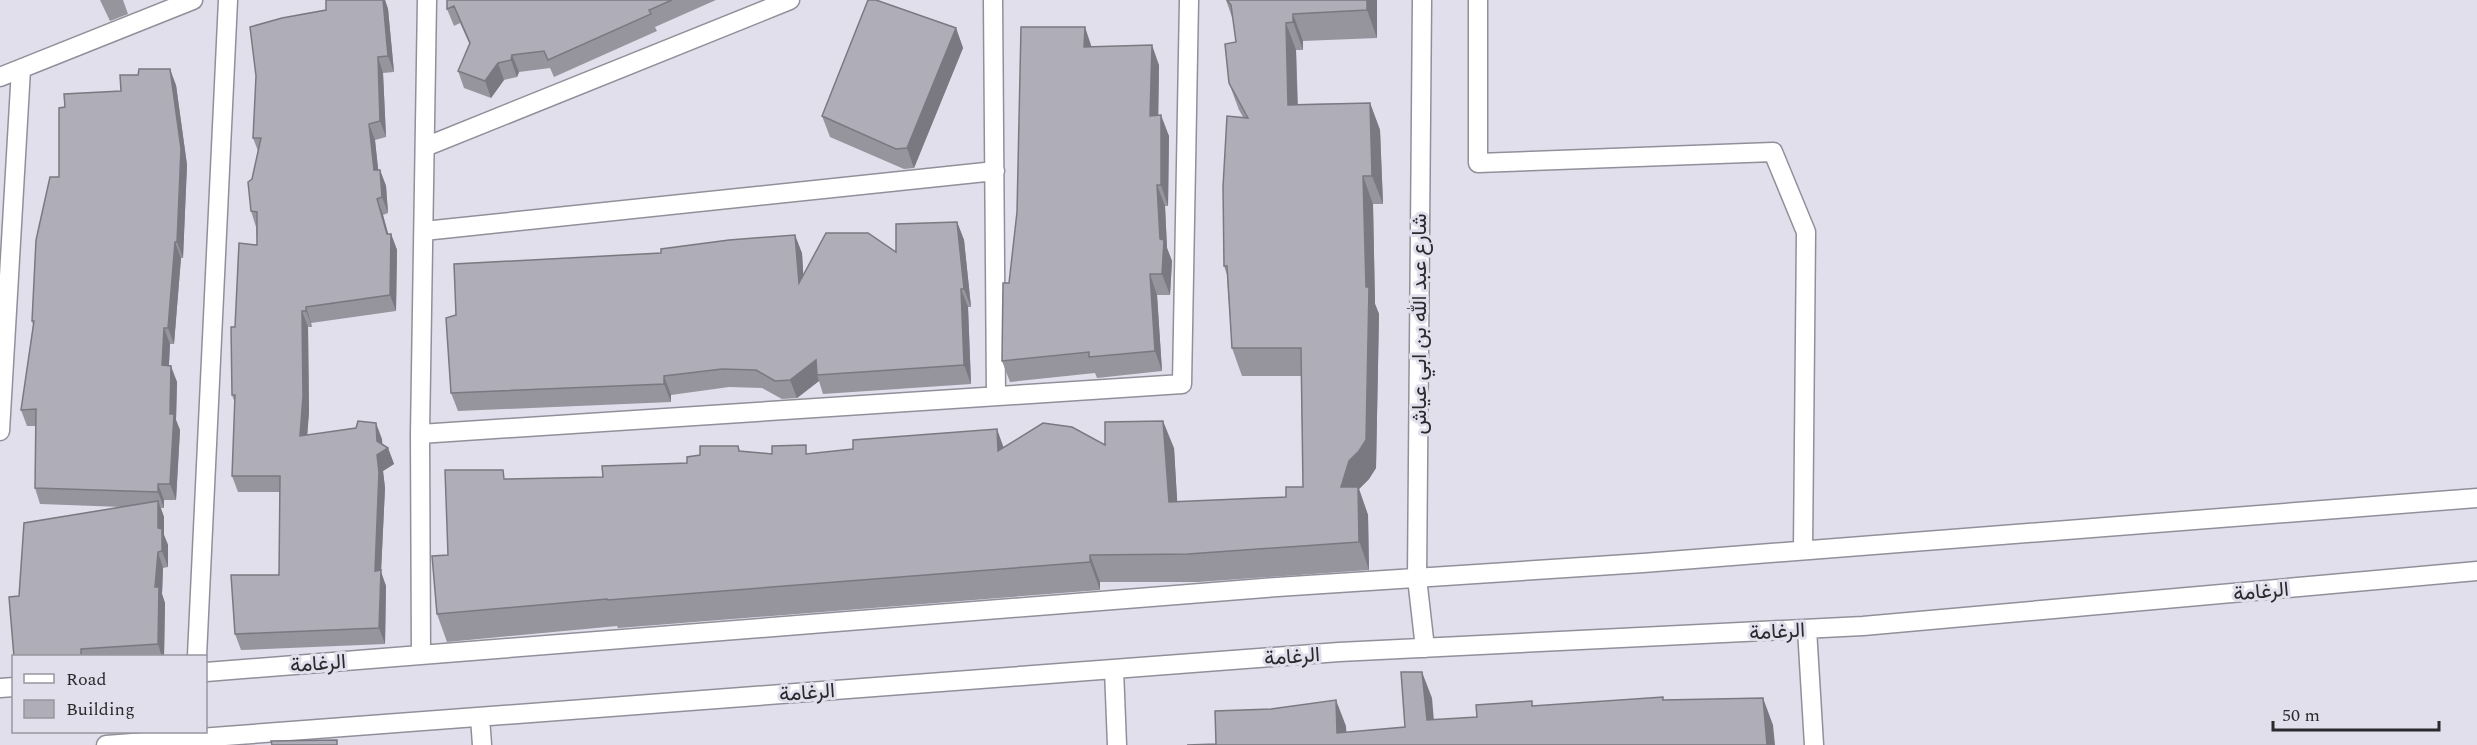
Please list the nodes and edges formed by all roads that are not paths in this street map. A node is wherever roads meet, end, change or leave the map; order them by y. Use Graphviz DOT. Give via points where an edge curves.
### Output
graph roads {
  1 [pos="193,0"];
  2 [pos="228,0"];
  3 [pos="428,0"];
  4 [pos="790,0"];
  5 [pos="993,0"];
  6 [pos="1189,0"];
  7 [pos="1422,0"];
  8 [pos="1478,0"];
  9 [pos="21,69"];
  10 [pos="0,77"];
  11 [pos="425,147"];
  12 [pos="995,171"];
  13 [pos="424,231"];
  14 [pos="996,396"];
  15 [pos="0,431"];
  16 [pos="420,434"];
  17 [pos="2477,498"];
  18 [pos="1803,549"];
  19 [pos="2477,571"];
  20 [pos="1417,578"];
  21 [pos="1807,629"];
  22 [pos="1425,648"];
  23 [pos="197,655"];
  24 [pos="421,655"];
  25 [pos="1114,669"];
  26 [pos="207,672"];
  27 [pos="480,717"];
  28 [pos="106,745"];
  29 [pos="482,745"];
  30 [pos="1117,745"];
  31 [pos="1814,745"];
  1 -- 9 [label="street"];
  2 -- 23 [label="street"];
  3 -- 11 [label="street"];
  4 -- 11 [label="street"];
  5 -- 12 [label="street"];
  6 -- 14 [label="street" via="1182,384"];
  7 -- 20 [label="street, شارع عبد الله بن ابي عياش"];
  8 -- 18 [label="street" via="1478,163 1773,152 1806,232"];
  9 -- 10 [label="street"];
  9 -- 15 [label="street"];
  11 -- 13 [label="street"];
  12 -- 13 [label="street"];
  12 -- 14 [label="street"];
  13 -- 16 [label="street"];
  14 -- 16 [label="street"];
  16 -- 24 [label="street"];
  17 -- 18 [label="street, الرغامة"];
  18 -- 20 [label="street, الرغامة"];
  19 -- 21 [label="street, الرغامة"];
  20 -- 22 [label="street, شارع عبد الله بن ابي عياش"];
  20 -- 24 [label="street, الرغامة"];
  21 -- 22 [label="street, الرغامة"];
  21 -- 31 [label="street"];
  22 -- 25 [label="street, الرغامة"];
  24 -- 26 [label="street, الرغامة"];
  25 -- 27 [label="street, الرغامة"];
  25 -- 30 [label="street"];
  27 -- 28 [label="street, الرغامة"];
  27 -- 29 [label="street"];
}
